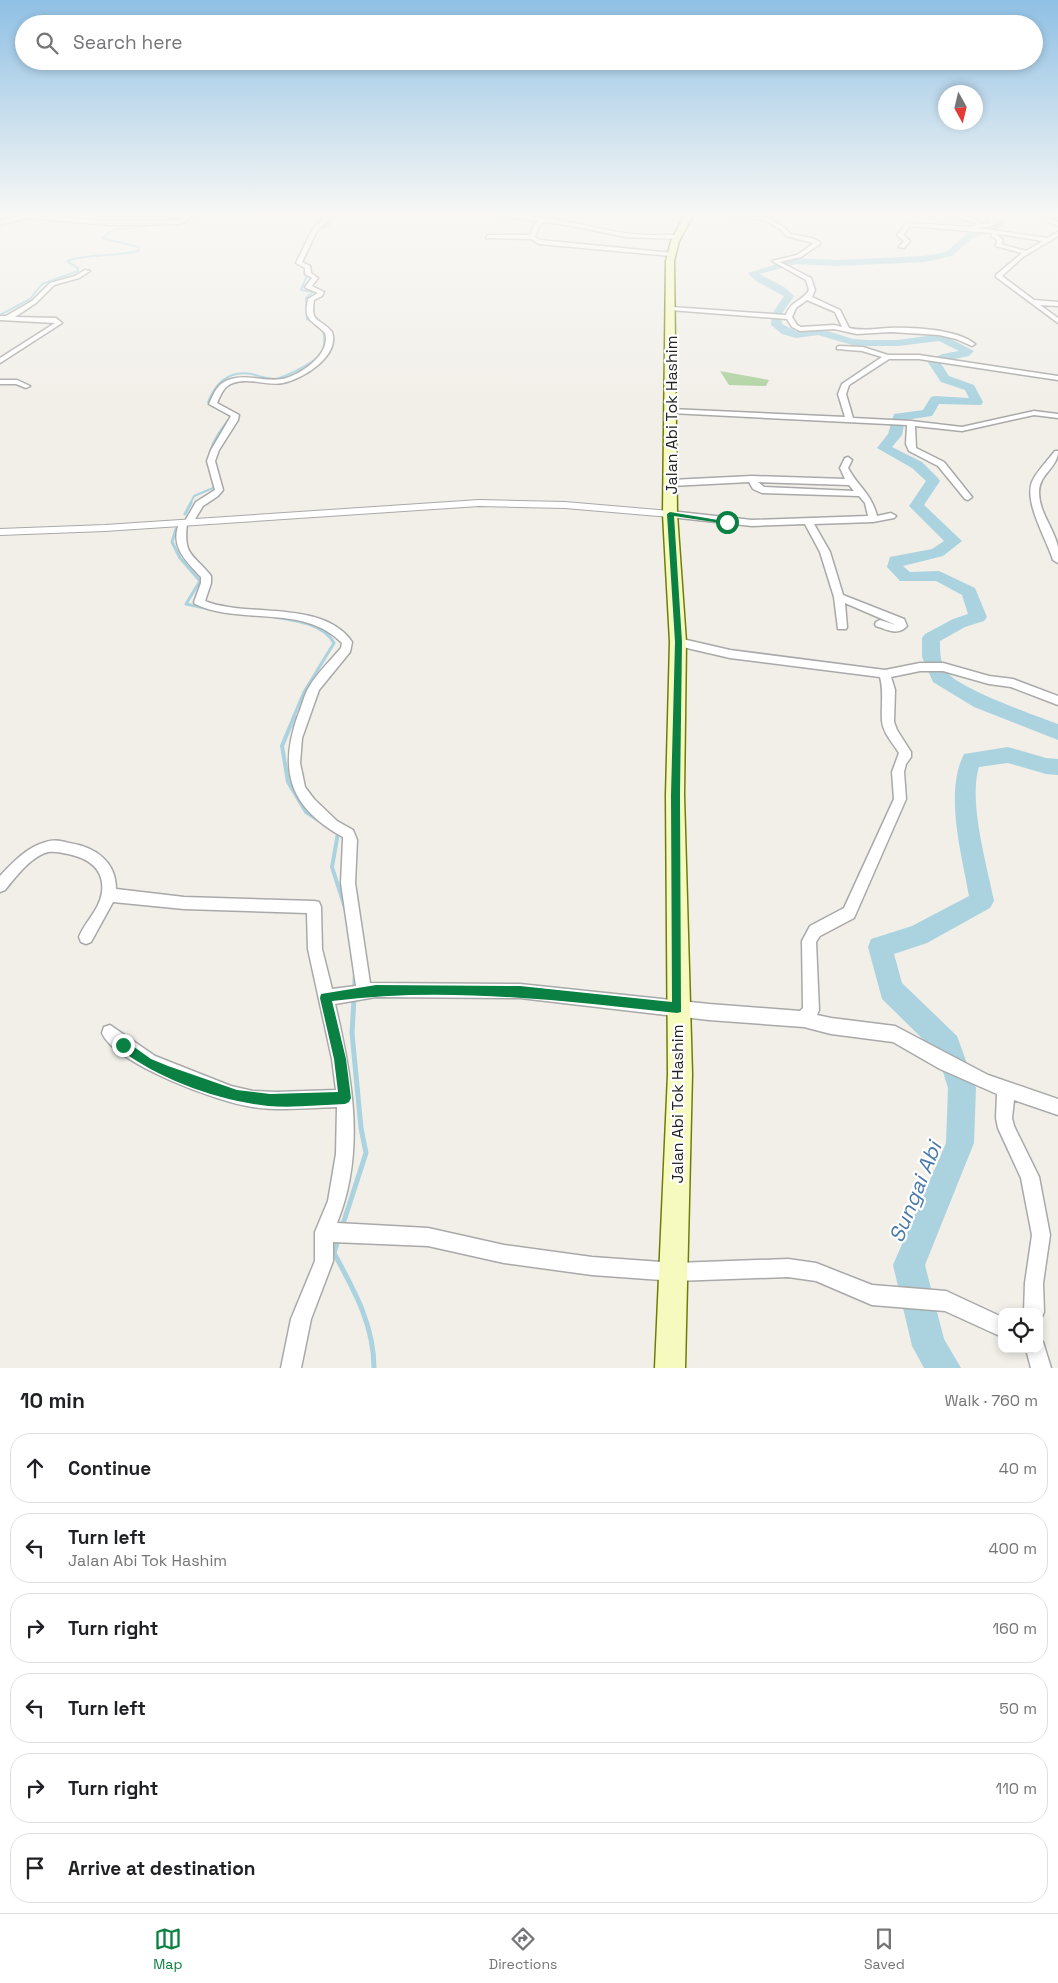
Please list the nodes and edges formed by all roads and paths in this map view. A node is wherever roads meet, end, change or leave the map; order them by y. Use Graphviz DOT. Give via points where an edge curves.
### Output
graph roads {
  1 [pos="70,279"];
  2 [pos="314,279"];
  3 [pos="671,279"];
  4 [pos="809,279"];
  5 [pos="1002,279"];
  6 [pos="809,297"];
  7 [pos="1029,301"];
  8 [pos="1058,304"];
  9 [pos="672,309"];
  10 [pos="789,317"];
  11 [pos="3,318"];
  12 [pos="1058,321"];
  13 [pos="846,329"];
  14 [pos="972,344"];
  15 [pos="840,348"];
  16 [pos="887,357"];
  17 [pos="0,361"];
  18 [pos="1058,378"];
  19 [pos="0,382"];
  20 [pos="26,386"];
  21 [pos="671,412"];
  22 [pos="1058,416"];
  23 [pos="849,418"];
  24 [pos="907,423"];
  25 [pos="1058,453"];
  26 [pos="848,460"];
  27 [pos="752,479"];
  28 [pos="852,482"];
  29 [pos="671,483"];
  30 [pos="863,494"];
  31 [pos="968,497"];
  32 [pos="670,514"];
  33 [pos="891,516"];
  34 [pos="873,519"];
  35 [pos="186,522"];
  36 [pos="809,522"];
  37 [pos="0,532"];
  38 [pos="1058,560"];
  39 [pos="839,597"];
  40 [pos="880,624"];
  41 [pos="842,626"];
  42 [pos="678,642"];
  43 [pos="943,667"];
  44 [pos="885,674"];
  45 [pos="1058,701"];
  46 [pos="0,886"];
  47 [pos="109,895"];
  48 [pos="86,937"];
  49 [pos="361,992"];
  50 [pos="329,997"];
  51 [pos="677,1008"];
  52 [pos="804,1019"];
  53 [pos="110,1032"];
  54 [pos="1006,1088"];
  55 [pos="345,1098"];
  56 [pos="1058,1107"];
  57 [pos="329,1232"];
  58 [pos="675,1272"];
  59 [pos="1034,1308"];
  60 [pos="998,1325"];
  61 [pos="1037,1353"];
  62 [pos="291,1368"];
  63 [pos="670,1368"];
  64 [pos="1040,1368"];
  1 -- 11 [label="street" via="52,284 34,302"];
  2 -- 35 [label="street" via="308,287 320,290 321,294 310,300 310,317 327,328 330,342 325,354 286,380 241,378 219,391 214,404 235,415 211,461 219,490 198,504"];
  3 -- 9 [label="main road, Jalan Abi Tok Hashim"];
  4 -- 6 [label="street" via="812,290"];
  5 -- 7 [label="street"];
  6 -- 10 [label="street" via="793,306"];
  6 -- 13 [label="street" via="838,311"];
  7 -- 8 [label="street"];
  7 -- 12 [label="street"];
  9 -- 10 [label="street"];
  9 -- 21 [label="main road, Jalan Abi Tok Hashim"];
  10 -- 13 [label="street" via="800,329"];
  11 -- 17 [label="street" via="56,320 59,323"];
  13 -- 14 [label="street" via="939,334 958,337"];
  15 -- 16 [label="street" via="863,349"];
  16 -- 18 [label="street" via="931,359"];
  16 -- 23 [label="street" via="844,387 842,394"];
  19 -- 20 [label="street"];
  21 -- 23 [label="street"];
  21 -- 29 [label="main road, Jalan Abi Tok Hashim"];
  22 -- 24 [label="street" via="1034,413 962,429"];
  23 -- 24 [label="street"];
  24 -- 31 [label="street" via="912,450 941,464"];
  25 -- 38 [label="street" via="1034,488 1036,504"];
  26 -- 28 [label="street" via="844,468"];
  27 -- 28 [label="street"];
  27 -- 29 [label="street"];
  27 -- 30 [label="street" via="762,490"];
  28 -- 30 [label="street"];
  29 -- 32 [label="main road, Jalan Abi Tok Hashim"];
  30 -- 34 [label="street" via="870,502"];
  32 -- 35 [label="street" via="565,505 489,503"];
  32 -- 36 [label="street" via="737,523"];
  32 -- 42 [label="main road, Jalan Abi Tok Hashim"];
  33 -- 34 [label="street"];
  34 -- 36 [label="street"];
  35 -- 37 [label="street"];
  35 -- 49 [label="street" via="181,536 184,553 206,576 199,602 327,625 347,642 346,649 314,688 305,707 294,748 294,763 299,788 332,825 348,834 350,840 348,883"];
  36 -- 39 [label="street" via="825,552"];
  39 -- 40 [label="street" via="900,621 902,626 896,628"];
  39 -- 41 [label="street"];
  42 -- 44 [label="street" via="730,654"];
  42 -- 51 [label="main road, Jalan Abi Tok Hashim" via="675,795"];
  43 -- 44 [label="street" via="920,666"];
  43 -- 45 [label="street" via="989,680 1013,682"];
  44 -- 52 [label="street" via="889,690 888,722 905,752 897,773 902,786 900,799 849,913 816,930 809,941 812,1010"];
  46 -- 47 [label="street" via="24,859 46,847 55,846 80,849 94,856 109,874"];
  47 -- 48 [label="street"];
  47 -- 50 [label="street" via="184,903 314,907 315,949"];
  49 -- 50 [label="street"];
  49 -- 51 [label="street" via="520,991"];
  50 -- 55 [label="street"];
  51 -- 52 [label="street"];
  51 -- 58 [label="main road, Jalan Abi Tok Hashim" via="679,1125"];
  52 -- 54 [label="street" via="831,1026 895,1034 985,1082"];
  53 -- 55 [label="street" via="147,1063 223,1092 270,1100"];
  54 -- 56 [label="street"];
  54 -- 59 [label="street" via="1006,1128 1030,1177 1041,1235"];
  55 -- 57 [label="street" via="344,1167"];
  57 -- 58 [label="street" via="428,1237 538,1260"];
  57 -- 62 [label="street" via="324,1261 301,1319"];
  58 -- 60 [label="street" via="788,1268 816,1272 872,1295 946,1301"];
  58 -- 63 [label="main road, Jalan Abi Tok Hashim"];
  61 -- 64 [label="street"];
}
